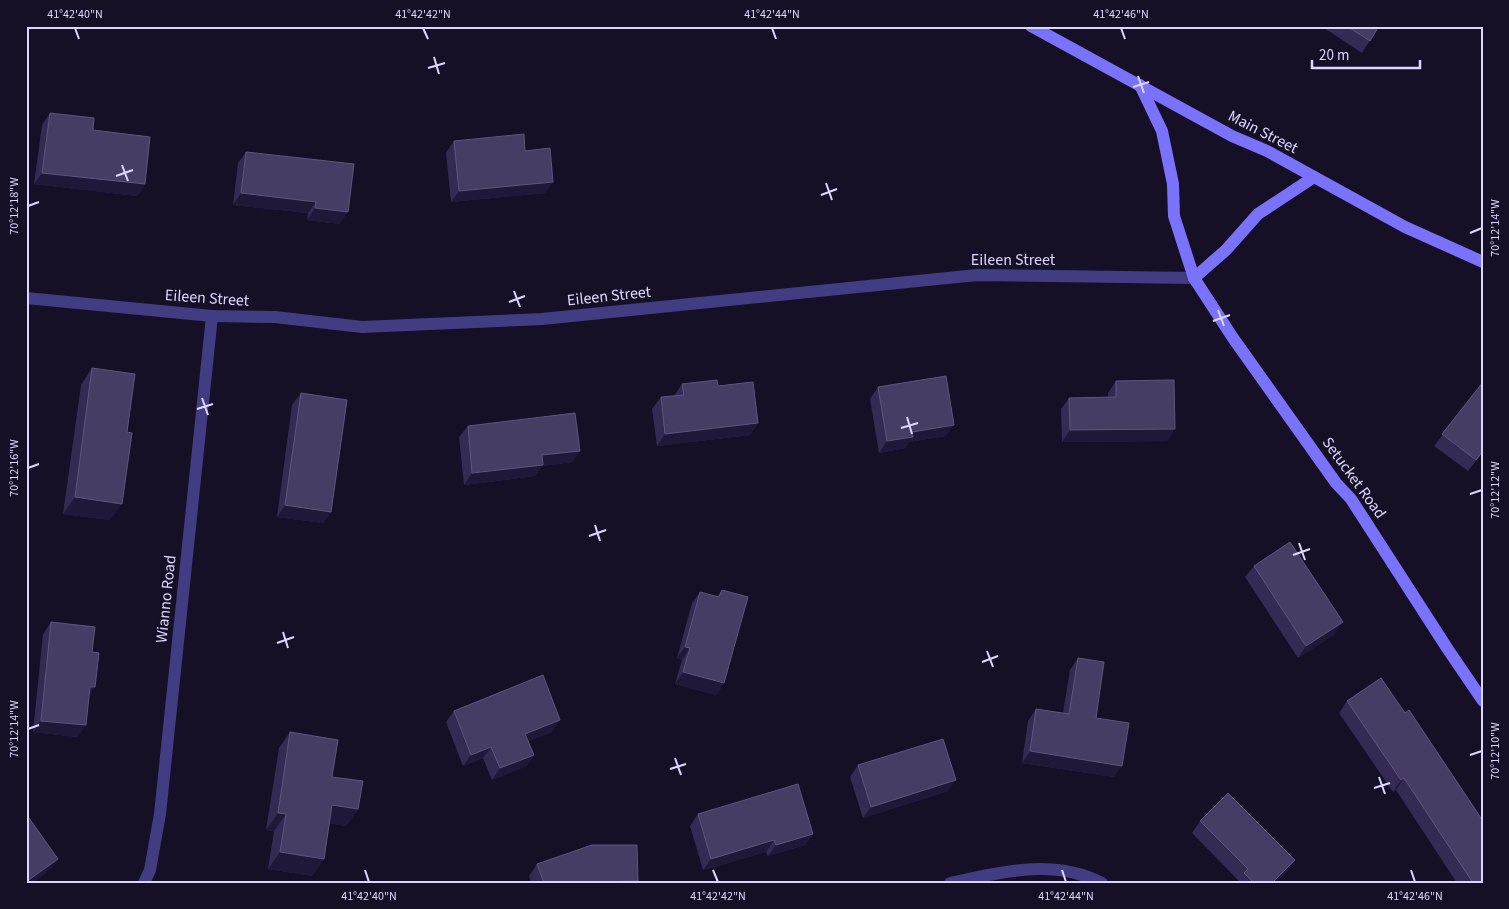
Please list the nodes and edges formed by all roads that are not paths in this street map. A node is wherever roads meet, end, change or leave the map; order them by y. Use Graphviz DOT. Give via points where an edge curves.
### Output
graph roads {
  1 [pos="1031,26"];
  2 [pos="1140,85"];
  3 [pos="1314,177"];
  4 [pos="1483,262"];
  5 [pos="1194,278"];
  6 [pos="26,298"];
  7 [pos="212,316"];
  8 [pos="1483,701"];
  9 [pos="144,883"];
  10 [pos="950,883"];
  11 [pos="1102,883"];
  1 -- 2 [label="main road, Main Street"];
  2 -- 3 [label="main road, Main Street"];
  2 -- 5 [label="main road, Setucket Road" via="1162,131 1173,184 1174,216"];
  3 -- 4 [label="main road, Main Street" via="1405,227"];
  3 -- 5 [label="main road" via="1258,214 1226,250"];
  5 -- 7 [label="street, Eileen Street" via="977,275 517,321 362,327 275,317"];
  5 -- 8 [label="main road, Setucket Road" via="1254,368 1336,483 1351,499"];
  6 -- 7 [label="street, Eileen Street"];
  7 -- 9 [label="street, Wianno Road" via="160,814 150,870"];
  10 -- 11 [label="street" via="1010,870 1052,868 1087,875"];
}
